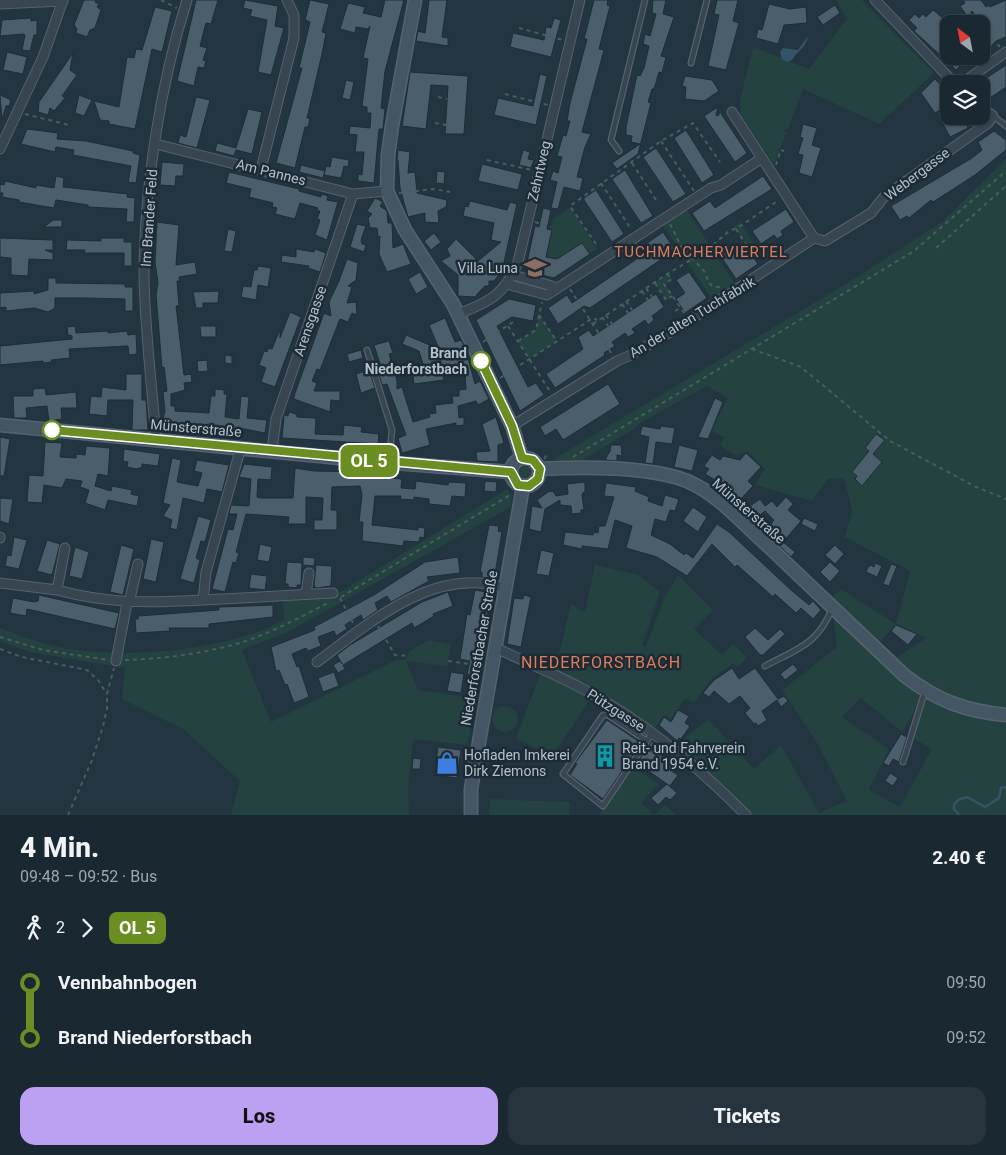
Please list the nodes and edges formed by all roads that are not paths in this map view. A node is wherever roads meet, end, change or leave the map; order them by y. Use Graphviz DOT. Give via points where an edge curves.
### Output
graph roads {
  1 [pos="187,0"];
  2 [pos="287,0"];
  3 [pos="415,0"];
  4 [pos="580,0"];
  5 [pos="645,0"];
  6 [pos="707,0"];
  7 [pos="876,0"];
  8 [pos="63,1"];
  9 [pos="0,4"];
  10 [pos="1005,52"];
  11 [pos="691,63"];
  12 [pos="947,75"];
  13 [pos="973,75"];
  14 [pos="732,112"];
  15 [pos="990,114"];
  16 [pos="993,116"];
  17 [pos="1006,126"];
  18 [pos="3,133"];
  19 [pos="156,144"];
  20 [pos="0,149"];
  21 [pos="618,151"];
  22 [pos="762,158"];
  23 [pos="261,169"];
  24 [pos="388,193"];
  25 [pos="353,194"];
  26 [pos="814,238"];
  27 [pos="512,275"];
  28 [pos="507,284"];
  29 [pos="555,290"];
  30 [pos="458,314"];
  31 [pos="367,350"];
  32 [pos="0,425"];
  33 [pos="512,426"];
  34 [pos="156,440"];
  35 [pos="241,447"];
  36 [pos="272,450"];
  37 [pos="522,458"];
  38 [pos="389,462"];
  39 [pos="543,466"];
  40 [pos="511,472"];
  41 [pos="522,489"];
  42 [pos="65,548"];
  43 [pos="138,564"];
  44 [pos="309,573"];
  45 [pos="0,583"];
  46 [pos="504,588"];
  47 [pos="56,590"];
  48 [pos="306,594"];
  49 [pos="336,595"];
  50 [pos="203,600"];
  51 [pos="128,603"];
  52 [pos="833,607"];
  53 [pos="494,648"];
  54 [pos="116,661"];
  55 [pos="317,662"];
  56 [pos="765,666"];
  57 [pos="925,691"];
  58 [pos="1006,716"];
  59 [pos="649,737"];
  60 [pos="903,762"];
  61 [pos="471,815"];
  62 [pos="746,815"];
  1 -- 19 [label="street, Im Brander Feld" via="167,77"];
  2 -- 23 [label="street" via="294,15 294,38"];
  3 -- 24 [label="street" via="390,136"];
  4 -- 27 [label="street, Zehntweg"];
  5 -- 21 [label="lane" via="612,140"];
  6 -- 11 [label="lane"];
  7 -- 12 [label="street"];
  8 -- 9 [label="street"];
  8 -- 18 [label="street" via="43,57"];
  10 -- 13 [label="street"];
  14 -- 22 [label="street"];
  15 -- 16 [label="street"];
  16 -- 17 [label="lane"];
  16 -- 26 [label="street, Webergasse" via="943,157 884,197 871,213 825,241"];
  18 -- 20 [label="street"];
  19 -- 23 [label="street, Am Pannes"];
  19 -- 34 [label="street, Im Brander Feld" via="148,190 144,278"];
  22 -- 26 [label="street"];
  22 -- 29 [label="street"];
  23 -- 25 [label="street, Am Pannes"];
  24 -- 25 [label="street, Am Pannes"];
  24 -- 30 [label="street" via="405,230"];
  25 -- 36 [label="street, Arensgasse" via="276,419"];
  26 -- 33 [label="street, An der alten Tuchfabrik" via="736,291"];
  27 -- 28 [label="street, Zehntweg"];
  27 -- 29 [label="street" via="552,286"];
  28 -- 29 [label="street" via="544,295"];
  28 -- 30 [label="street, Zehntweg" via="490,300"];
  30 -- 33 [label="street"];
  31 -- 38 [label="lane" via="392,430"];
  32 -- 34 [label="street, Münsterstraße"];
  33 -- 37 [label="street"];
  34 -- 35 [label="street, Münsterstraße"];
  35 -- 36 [label="street, Münsterstraße"];
  35 -- 50 [label="street" via="204,581"];
  36 -- 38 [label="street, Münsterstraße"];
  37 -- 39 [label="street"];
  37 -- 40 [label="street" via="514,463"];
  38 -- 40 [label="street, Münsterstraße"];
  39 -- 41 [label="street" via="534,483"];
  39 -- 52 [label="street, Münsterstraße" via="646,472 669,475 694,484 727,509"];
  40 -- 41 [label="street"];
  41 -- 46 [label="street, Niederforstbacher Straße"];
  42 -- 47 [label="street"];
  43 -- 51 [label="street"];
  44 -- 48 [label="street"];
  45 -- 47 [label="street"];
  46 -- 53 [label="street, Niederforstbacher Straße"];
  46 -- 55 [label="street" via="478,582 423,591 358,631"];
  47 -- 51 [label="street"];
  48 -- 49 [label="street"];
  48 -- 50 [label="street"];
  50 -- 51 [label="street"];
  51 -- 54 [label="street"];
  52 -- 56 [label="lane" via="824,627 808,644"];
  52 -- 57 [label="street, Münsterstraße"];
  53 -- 59 [label="street, Pützgasse" via="581,688"];
  53 -- 61 [label="street, Niederforstbacher Straße" via="471,789"];
  57 -- 58 [label="street, Münsterstraße" via="950,704"];
  57 -- 60 [label="lane"];
  59 -- 59 [label="lane" via="603,806 563,774 603,715"];
  59 -- 62 [label="street, Pützgasse" via="687,758"];
}
